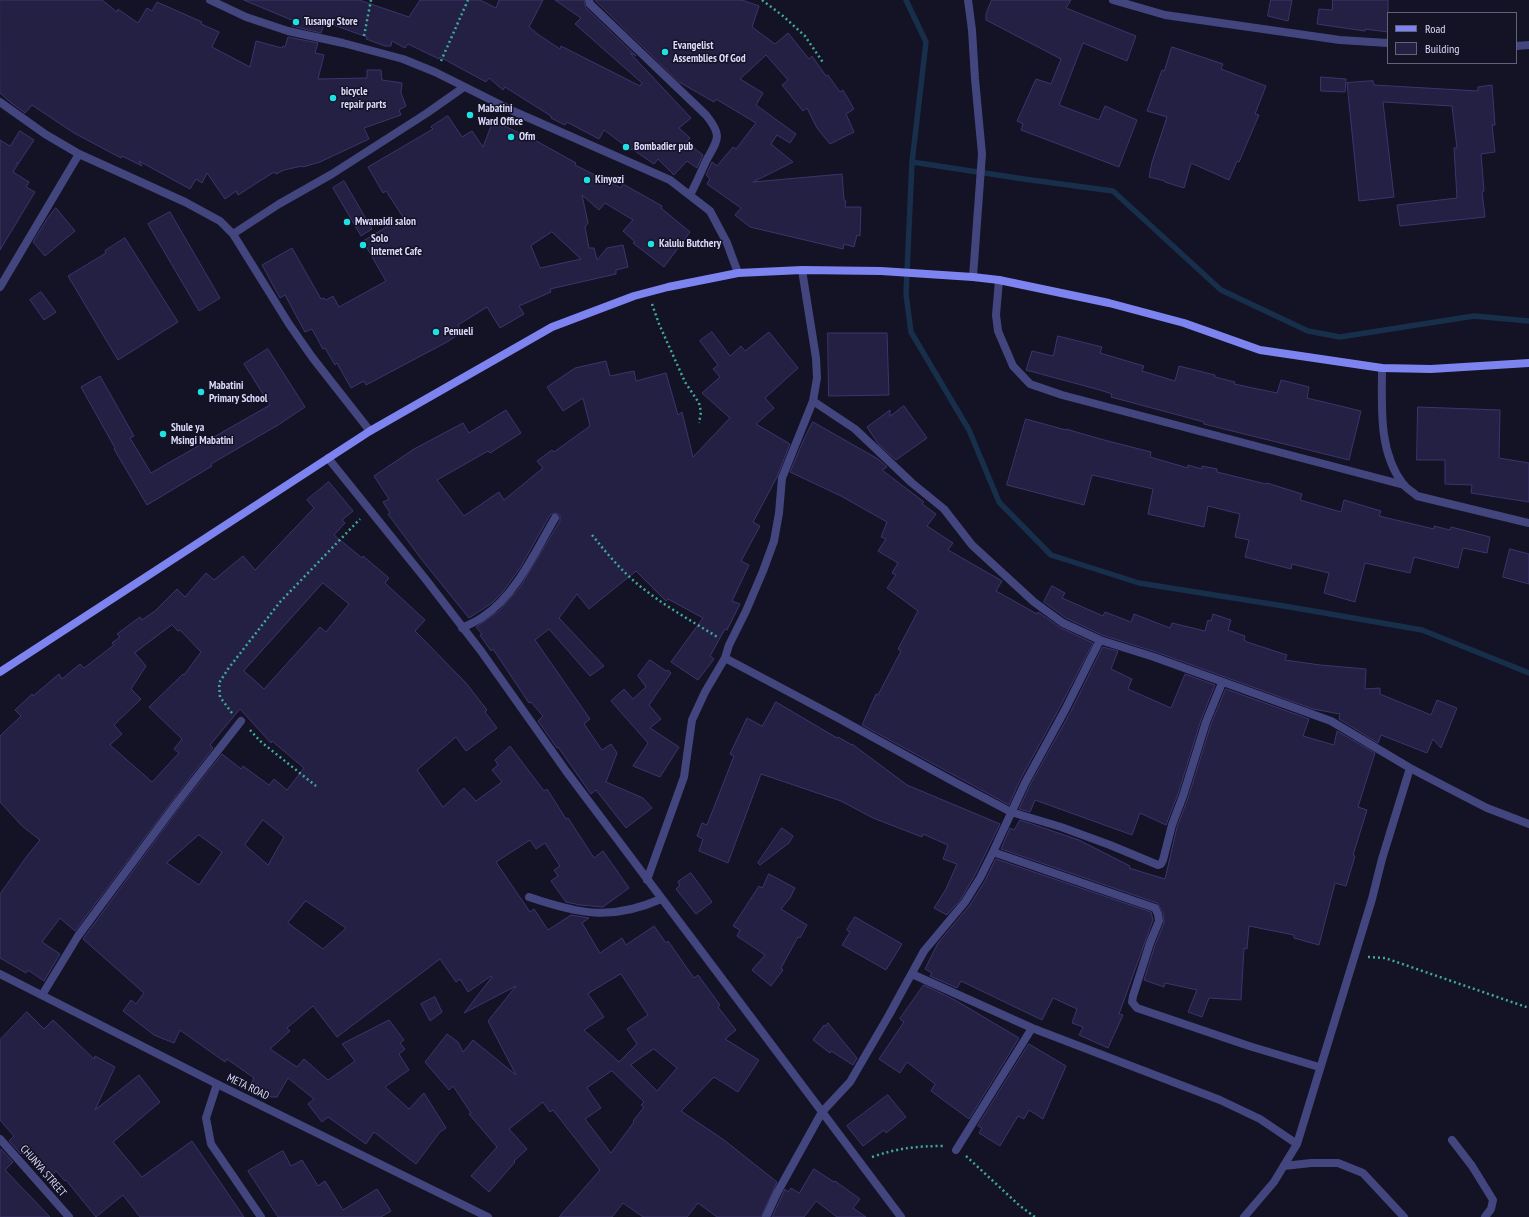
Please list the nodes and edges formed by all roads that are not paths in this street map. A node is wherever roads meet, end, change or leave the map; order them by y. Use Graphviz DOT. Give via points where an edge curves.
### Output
graph roads {
  1 [pos="210,0"];
  2 [pos="588,0"];
  3 [pos="968,0"];
  4 [pos="1113,0"];
  5 [pos="1387,42"];
  6 [pos="1529,45"];
  7 [pos="1517,46"];
  8 [pos="464,87"];
  9 [pos="0,102"];
  10 [pos="79,154"];
  11 [pos="690,195"];
  12 [pos="232,234"];
  13 [pos="802,270"];
  14 [pos="738,273"];
  15 [pos="973,276"];
  16 [pos="999,280"];
  17 [pos="0,287"];
  18 [pos="1529,363"];
  19 [pos="1382,368"];
  20 [pos="813,401"];
  21 [pos="370,431"];
  22 [pos="328,458"];
  23 [pos="1404,485"];
  24 [pos="555,518"];
  25 [pos="1529,523"];
  26 [pos="462,628"];
  27 [pos="1100,640"];
  28 [pos="725,658"];
  29 [pos="0,672"];
  30 [pos="1222,682"];
  31 [pos="240,721"];
  32 [pos="1410,768"];
  33 [pos="1012,812"];
  34 [pos="1529,824"];
  35 [pos="993,852"];
  36 [pos="647,880"];
  37 [pos="529,897"];
  38 [pos="661,899"];
  39 [pos="0,974"];
  40 [pos="912,974"];
  41 [pos="42,995"];
  42 [pos="1032,1028"];
  43 [pos="1319,1068"];
  44 [pos="218,1084"];
  45 [pos="822,1112"];
  46 [pos="0,1139"];
  47 [pos="1452,1140"];
  48 [pos="1297,1144"];
  49 [pos="956,1150"];
  50 [pos="1284,1166"];
  51 [pos="68,1217"];
  52 [pos="261,1217"];
  53 [pos="488,1217"];
  54 [pos="766,1217"];
  55 [pos="901,1217"];
  56 [pos="1244,1217"];
  57 [pos="1404,1217"];
  58 [pos="1485,1217"];
  1 -- 8 [label="street" via="246,17 288,31 403,59"];
  2 -- 11 [label="street" via="628,42 706,114 715,126 717,144"];
  3 -- 15 [label="street" via="982,154"];
  4 -- 5 [label="street" via="1165,15 1340,40"];
  6 -- 7 [label="street"];
  8 -- 11 [label="street" via="670,180"];
  8 -- 12 [label="street" via="332,174"];
  9 -- 10 [label="street"];
  10 -- 12 [label="street" via="186,202 220,221"];
  10 -- 17 [label="street"];
  11 -- 14 [label="street" via="710,211 727,243"];
  12 -- 21 [label="street" via="312,357"];
  13 -- 14 [label="main road"];
  13 -- 15 [label="main road"];
  13 -- 20 [label="street" via="816,358 817,378"];
  14 -- 21 [label="main road" via="648,292 552,327"];
  15 -- 16 [label="main road"];
  16 -- 19 [label="main road" via="1109,303 1176,321 1260,350"];
  16 -- 23 [label="street" via="996,315 998,331 1013,366 1030,384"];
  18 -- 19 [label="main road" via="1432,369"];
  19 -- 23 [label="street" via="1382,418 1385,441 1390,461"];
  20 -- 27 [label="street" via="855,429 912,483 944,509 972,545 1034,602 1063,623"];
  20 -- 28 [label="street" via="782,478 774,541"];
  21 -- 22 [label="main road"];
  22 -- 26 [label="street"];
  22 -- 29 [label="main road"];
  23 -- 25 [label="street" via="1418,496"];
  24 -- 26 [label="street" via="523,573 503,601 484,616"];
  26 -- 36 [label="street"];
  27 -- 30 [label="street"];
  27 -- 33 [label="street"];
  28 -- 33 [label="street"];
  28 -- 36 [label="street" via="692,720 684,777"];
  30 -- 32 [label="street" via="1331,721"];
  30 -- 33 [label="street" via="1206,722 1161,864"];
  31 -- 41 [label="street" via="78,936"];
  32 -- 34 [label="street" via="1487,808"];
  32 -- 43 [label="street"];
  33 -- 35 [label="street"];
  35 -- 40 [label="street" via="965,902 931,942"];
  35 -- 43 [label="street" via="1155,908 1159,921 1133,996 1132,1002 1137,1008"];
  36 -- 38 [label="street"];
  37 -- 38 [label="street" via="584,913 619,913"];
  38 -- 45 [label="street"];
  39 -- 41 [label="street, META ROAD"];
  40 -- 42 [label="street"];
  40 -- 45 [label="street" via="850,1082"];
  41 -- 44 [label="street, META ROAD"];
  42 -- 48 [label="street" via="1220,1100 1260,1118"];
  42 -- 49 [label="street"];
  43 -- 48 [label="street"];
  44 -- 52 [label="street" via="206,1118 211,1144"];
  44 -- 53 [label="street, META ROAD"];
  45 -- 54 [label="street"];
  45 -- 55 [label="street"];
  46 -- 51 [label="street, CHUNYA STREET"];
  47 -- 58 [label="street" via="1493,1200"];
  48 -- 50 [label="street"];
  50 -- 56 [label="street" via="1274,1182"];
  50 -- 57 [label="street" via="1338,1163 1362,1173"];
}
